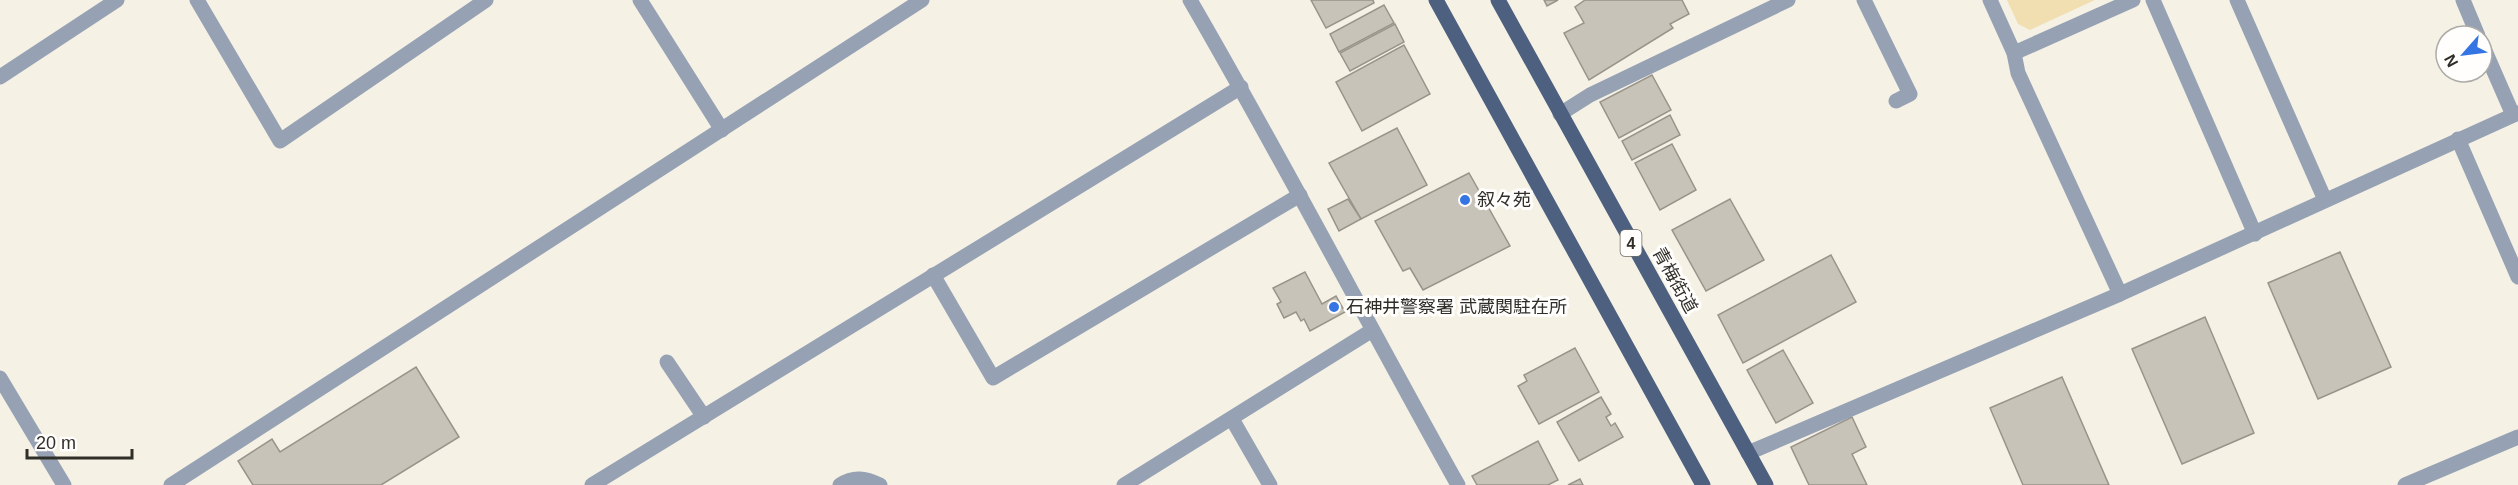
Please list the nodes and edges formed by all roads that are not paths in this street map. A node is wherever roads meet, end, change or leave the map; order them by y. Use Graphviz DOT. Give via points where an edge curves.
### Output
graph roads {
  1 [pos="117,0"];
  2 [pos="197,0"];
  3 [pos="486,0"];
  4 [pos="640,0"];
  5 [pos="922,0"];
  6 [pos="1190,0"];
  7 [pos="1436,0"];
  8 [pos="1497,0"];
  9 [pos="1788,0"];
  10 [pos="1864,0"];
  11 [pos="1990,0"];
  12 [pos="2133,0"];
  13 [pos="2153,0"];
  14 [pos="2237,0"];
  15 [pos="2463,0"];
  16 [pos="2473,24"];
  17 [pos="2014,53"];
  18 [pos="2494,69"];
  19 [pos="0,77"];
  20 [pos="1240,87"];
  21 [pos="1896,101"];
  22 [pos="1560,114"];
  23 [pos="2516,114"];
  24 [pos="722,130"];
  25 [pos="2458,139"];
  26 [pos="1300,195"];
  27 [pos="2325,200"];
  28 [pos="2255,234"];
  29 [pos="933,275"];
  30 [pos="2518,277"];
  31 [pos="2120,294"];
  32 [pos="1371,331"];
  33 [pos="667,362"];
  34 [pos="0,378"];
  35 [pos="704,417"];
  36 [pos="1232,419"];
  37 [pos="2518,436"];
  38 [pos="1748,453"];
  39 [pos="64,485"];
  40 [pos="171,485"];
  41 [pos="592,485"];
  42 [pos="840,485"];
  43 [pos="880,485"];
  44 [pos="1124,485"];
  45 [pos="1270,485"];
  46 [pos="1458,485"];
  47 [pos="1703,485"];
  48 [pos="1766,485"];
  49 [pos="2404,485"];
  1 -- 19 [label="street"];
  2 -- 3 [label="street" via="280,141"];
  4 -- 24 [label="street"];
  5 -- 24 [label="street"];
  6 -- 20 [label="street"];
  7 -- 47 [label="main road"];
  8 -- 22 [label="main road, 青梅街道 / 4"];
  9 -- 22 [label="street" via="1590,95"];
  10 -- 21 [label="street" via="1910,94"];
  11 -- 17 [label="street"];
  12 -- 17 [label="street"];
  13 -- 28 [label="street"];
  14 -- 27 [label="street"];
  15 -- 16 [label="street"];
  17 -- 31 [label="street" via="2018,73"];
  18 -- 23 [label="street"];
  20 -- 26 [label="street"];
  20 -- 29 [label="street"];
  22 -- 38 [label="main road, 青梅街道 / 4"];
  23 -- 25 [label="street"];
  24 -- 40 [label="street"];
  25 -- 27 [label="street"];
  25 -- 30 [label="street"];
  26 -- 29 [label="street" via="993,378"];
  26 -- 32 [label="street"];
  27 -- 28 [label="street"];
  28 -- 31 [label="street"];
  29 -- 35 [label="street"];
  31 -- 38 [label="street"];
  32 -- 36 [label="street"];
  32 -- 46 [label="street"];
  33 -- 35 [label="street"];
  34 -- 39 [label="street"];
  35 -- 41 [label="street"];
  36 -- 44 [label="street"];
  36 -- 45 [label="street"];
  37 -- 49 [label="street"];
  38 -- 48 [label="main road, 青梅街道 / 4"];
  42 -- 43 [label="street" via="850,478 868,479"];
}
